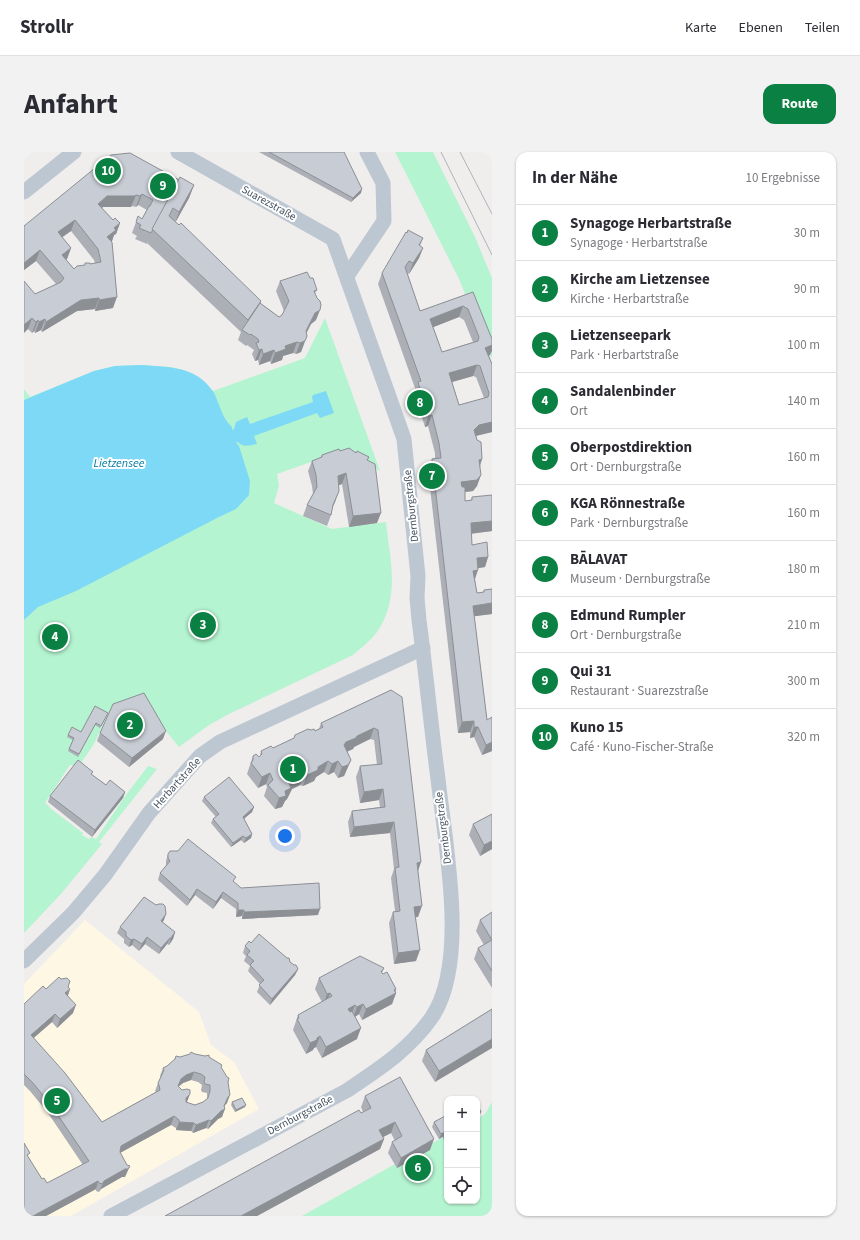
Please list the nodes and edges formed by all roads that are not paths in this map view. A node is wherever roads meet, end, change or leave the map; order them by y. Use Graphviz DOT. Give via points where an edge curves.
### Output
graph roads {
  1 [pos="74,152"];
  2 [pos="178,152"];
  3 [pos="367,152"];
  4 [pos="24,192"];
  5 [pos="345,271"];
  6 [pos="423,648"];
  7 [pos="24,961"];
  8 [pos="111,1216"];
  1 -- 4 [label="street"];
  2 -- 5 [label="street, Suarezstraße" via="333,238"];
  3 -- 5 [label="street" via="383,183 384,221"];
  5 -- 6 [label="street, Dernburgstraße" via="404,439"];
  6 -- 7 [label="street, Herbartstraße" via="220,742 200,756 149,813 105,875 73,913"];
  6 -- 8 [label="street, Dernburgstraße" via="451,893 452,954 447,986 433,1016 408,1047 346,1091"];
}
